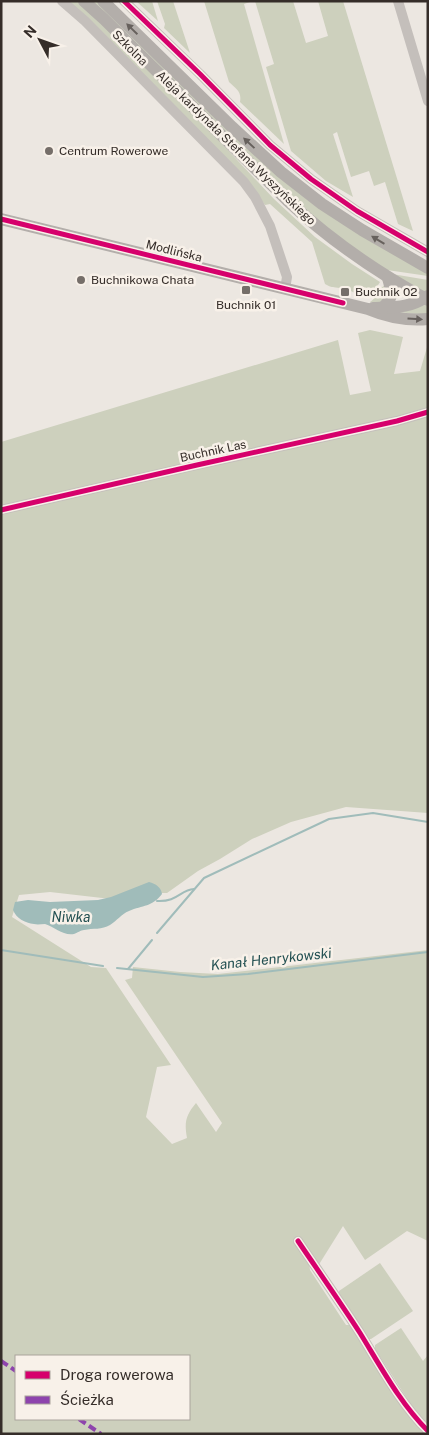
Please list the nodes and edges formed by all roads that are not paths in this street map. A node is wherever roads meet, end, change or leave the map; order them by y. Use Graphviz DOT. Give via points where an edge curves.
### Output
graph roads {
  1 [pos="62,1"];
  2 [pos="84,1"];
  3 [pos="103,1"];
  4 [pos="124,1"];
  5 [pos="398,1"];
  6 [pos="428,101"];
  7 [pos="1,219"];
  8 [pos="428,252"];
  9 [pos="428,268"];
  10 [pos="387,277"];
  11 [pos="285,288"];
  12 [pos="427,298"];
  13 [pos="368,308"];
  14 [pos="382,308"];
  15 [pos="428,319"];
  16 [pos="428,412"];
  17 [pos="1,510"];
  18 [pos="298,1240"];
  19 [pos="428,1431"];
  1 -- 11 [label="street, Szkolna" via="223,159 256,197 280,253 287,277"];
  2 -- 10 [label="main road, Aleja kardynała Stefana Wyszyńskiego" via="294,207 330,238"];
  9 -- 3 [label="main road, Aleja kardynała Stefana Wyszyńskiego, one-way" via="354,225 281,172"];
  4 -- 8 [label="street" via="270,145 304,174 357,211"];
  5 -- 6 [label="street"];
  7 -- 11 [label="main road, Modlińska"];
  10 -- 12 [label="main road, Aleja kardynała Stefana Wyszyńskiego"];
  10 -- 14 [label="main road" via="392,296"];
  11 -- 13 [label="main road, Modlińska"];
  12 -- 14 [label="main road, Modlińska" via="410,305"];
  13 -- 14 [label="main road, Modlińska"];
  13 -- 15 [label="main road, Modlińska, one-way" via="395,318"];
  16 -- 17 [label="street, Buchnik Las"];
  18 -- 19 [label="street" via="393,1386"];
}
